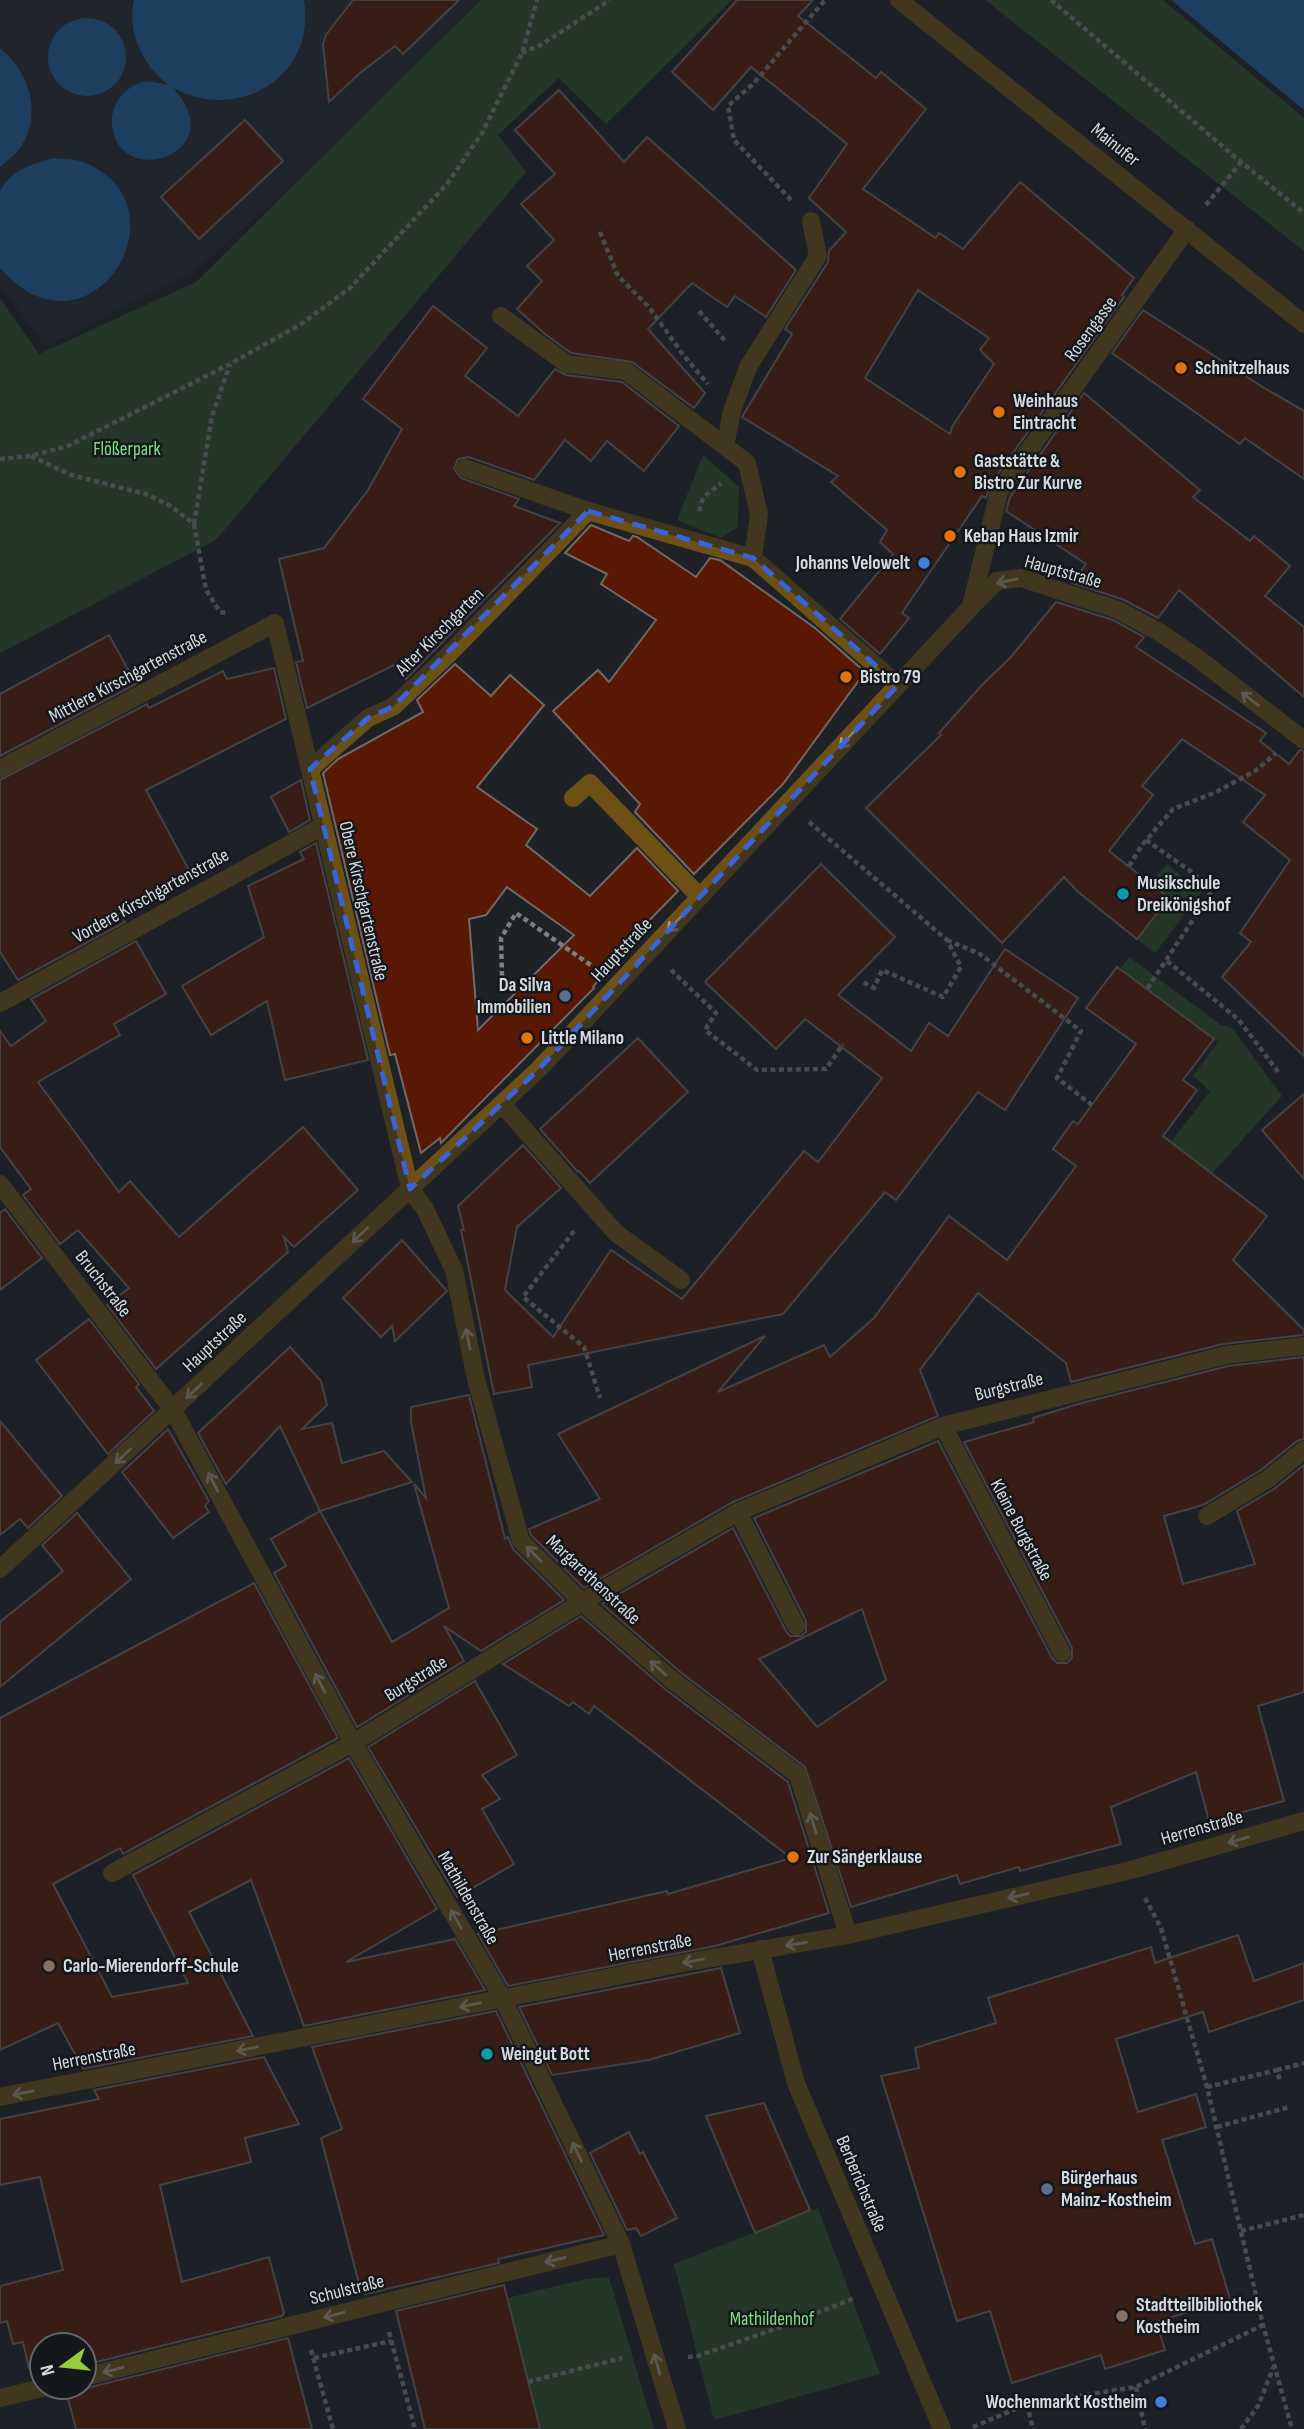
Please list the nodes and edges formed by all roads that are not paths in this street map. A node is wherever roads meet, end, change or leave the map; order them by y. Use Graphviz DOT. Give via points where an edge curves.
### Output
graph roads {
  1 [pos="899,0"];
  2 [pos="811,221"];
  3 [pos="1186,229"];
  4 [pos="501,317"];
  5 [pos="1304,324"];
  6 [pos="725,446"];
  7 [pos="465,468"];
  8 [pos="588,511"];
  9 [pos="753,558"];
  10 [pos="971,607"];
  11 [pos="275,623"];
  12 [pos="898,685"];
  13 [pos="1300,737"];
  14 [pos="0,769"];
  15 [pos="310,769"];
  16 [pos="573,798"];
  17 [pos="323,826"];
  18 [pos="700,897"];
  19 [pos="0,1003"];
  20 [pos="502,1104"];
  21 [pos="0,1184"];
  22 [pos="410,1189"];
  23 [pos="681,1280"];
  24 [pos="1304,1346"];
  25 [pos="173,1410"];
  26 [pos="943,1426"];
  27 [pos="1304,1450"];
  28 [pos="738,1512"];
  29 [pos="1207,1516"];
  30 [pos="0,1569"];
  31 [pos="582,1602"];
  32 [pos="796,1626"];
  33 [pos="1062,1653"];
  34 [pos="353,1743"];
  35 [pos="1304,1821"];
  36 [pos="111,1873"];
  37 [pos="848,1935"];
  38 [pos="760,1949"];
  39 [pos="503,1999"];
  40 [pos="0,2097"];
  41 [pos="621,2244"];
  42 [pos="98,2374"];
  43 [pos="28,2391"];
  44 [pos="0,2398"];
  45 [pos="677,2429"];
  46 [pos="942,2429"];
  1 -- 3 [label="street, Mainufer"];
  2 -- 6 [label="street" via="818,256 748,367"];
  3 -- 5 [label="street, Mainufer"];
  3 -- 10 [label="street, Rosengasse" via="999,492"];
  4 -- 6 [label="street" via="567,364 626,371"];
  6 -- 9 [label="street" via="747,463 759,514"];
  7 -- 8 [label="street"];
  8 -- 9 [label="street"];
  8 -- 15 [label="street, Alter Kirschgarten" via="394,706 368,719"];
  9 -- 12 [label="street"];
  10 -- 12 [label="street, Hauptstraße"];
  13 -- 10 [label="street, Hauptstraße, one-way" via="1196,657 1118,610 1021,578 998,581"];
  11 -- 14 [label="street, Mittlere Kirschgartenstraße"];
  11 -- 15 [label="street, Obere Kirschgartenstraße"];
  12 -- 18 [label="street, Hauptstraße, one-way"];
  15 -- 17 [label="street, Obere Kirschgartenstraße"];
  16 -- 18 [label="street" via="590,783"];
  17 -- 19 [label="street, Vordere Kirschgartenstraße"];
  17 -- 22 [label="street, Obere Kirschgartenstraße"];
  18 -- 20 [label="street, Hauptstraße, one-way"];
  20 -- 22 [label="street, Hauptstraße"];
  20 -- 23 [label="street" via="616,1233"];
  21 -- 25 [label="street, Bruchstraße"];
  22 -- 25 [label="street, Hauptstraße, one-way"];
  31 -- 22 [label="street, Margarethenstraße, one-way" via="521,1541 476,1379 454,1270 425,1209"];
  24 -- 26 [label="street, Burgstraße" via="1226,1355"];
  25 -- 30 [label="street, Hauptstraße, one-way"];
  34 -- 25 [label="street, Mathildenstraße, one-way"];
  26 -- 28 [label="street, Burgstraße"];
  26 -- 33 [label="street, Kleine Burgstraße"];
  27 -- 29 [label="street" via="1268,1479"];
  28 -- 31 [label="street, Burgstraße"];
  28 -- 32 [label="street"];
  31 -- 34 [label="street, Burgstraße"];
  37 -- 31 [label="street, Margarethenstraße, one-way" via="799,1775 672,1680"];
  34 -- 36 [label="street, Burgstraße"];
  39 -- 34 [label="street, Mathildenstraße, one-way"];
  35 -- 37 [label="street, Herrenstraße, one-way" via="1131,1870"];
  37 -- 38 [label="street, Herrenstraße, one-way"];
  38 -- 39 [label="street, Herrenstraße, one-way"];
  38 -- 46 [label="street, Berberichstraße" via="796,2083"];
  39 -- 40 [label="street, Herrenstraße, one-way"];
  41 -- 39 [label="street, Mathildenstraße, one-way"];
  41 -- 42 [label="street, Schulstraße, one-way"];
  45 -- 41 [label="street, Mathildenstraße, one-way"];
  43 -- 44 [label="street"];
}
